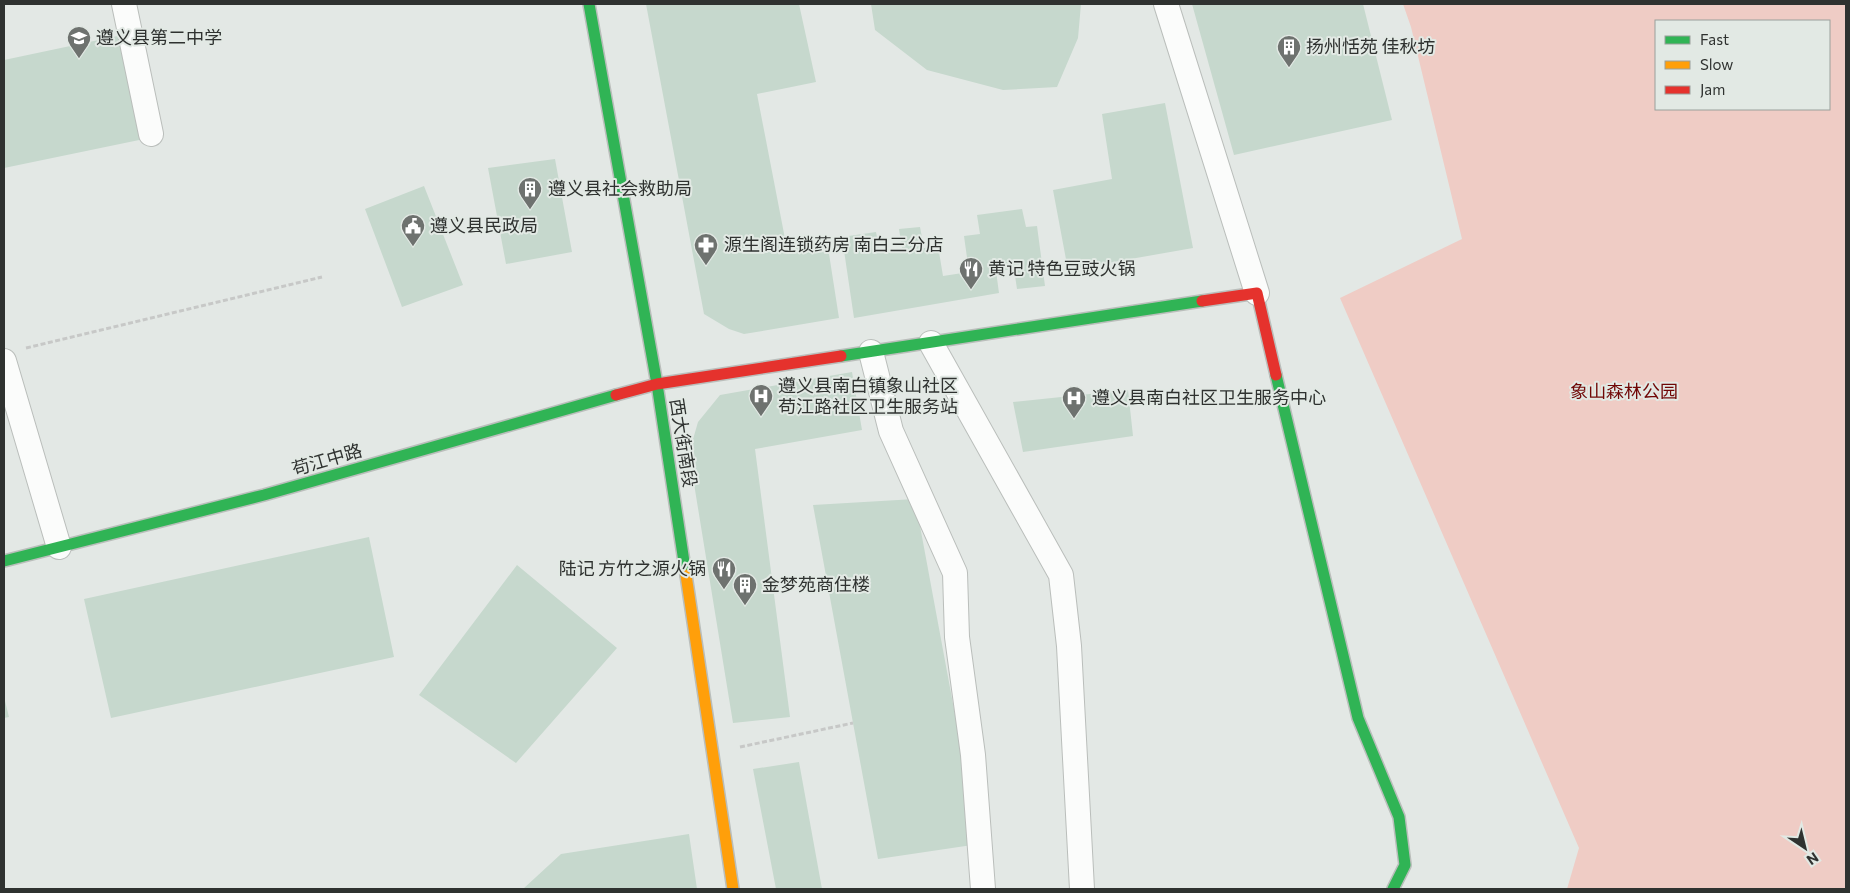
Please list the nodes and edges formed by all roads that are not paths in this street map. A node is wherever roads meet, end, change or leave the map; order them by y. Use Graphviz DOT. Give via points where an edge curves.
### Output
graph roads {
  1 [pos="124,4"];
  2 [pos="589,4"];
  3 [pos="1166,4"];
  4 [pos="151,134"];
  5 [pos="1257,293"];
  6 [pos="931,343"];
  7 [pos="871,352"];
  8 [pos="13,355"];
  9 [pos="657,384"];
  10 [pos="59,547"];
  11 [pos="4,561"];
  12 [pos="733,889"];
  13 [pos="982,889"];
  14 [pos="1082,889"];
  15 [pos="1393,889"];
  1 -- 4 [label="street"];
  2 -- 9 [label="street, 西大街南段"];
  3 -- 5 [label="street"];
  5 -- 6 [label="street, 苟江中路"];
  5 -- 15 [label="street" via="1358,718 1399,817 1405,865"];
  6 -- 7 [label="street, 苟江中路"];
  6 -- 14 [label="street" via="1061,574 1069,646"];
  7 -- 9 [label="street, 苟江中路"];
  7 -- 13 [label="street" via="890,431 955,573 956,637 973,755"];
  8 -- 10 [label="street"];
  9 -- 10 [label="street, 苟江中路" via="264,495"];
  9 -- 12 [label="street, 西大街南段"];
  10 -- 11 [label="street, 苟江中路"];
}
